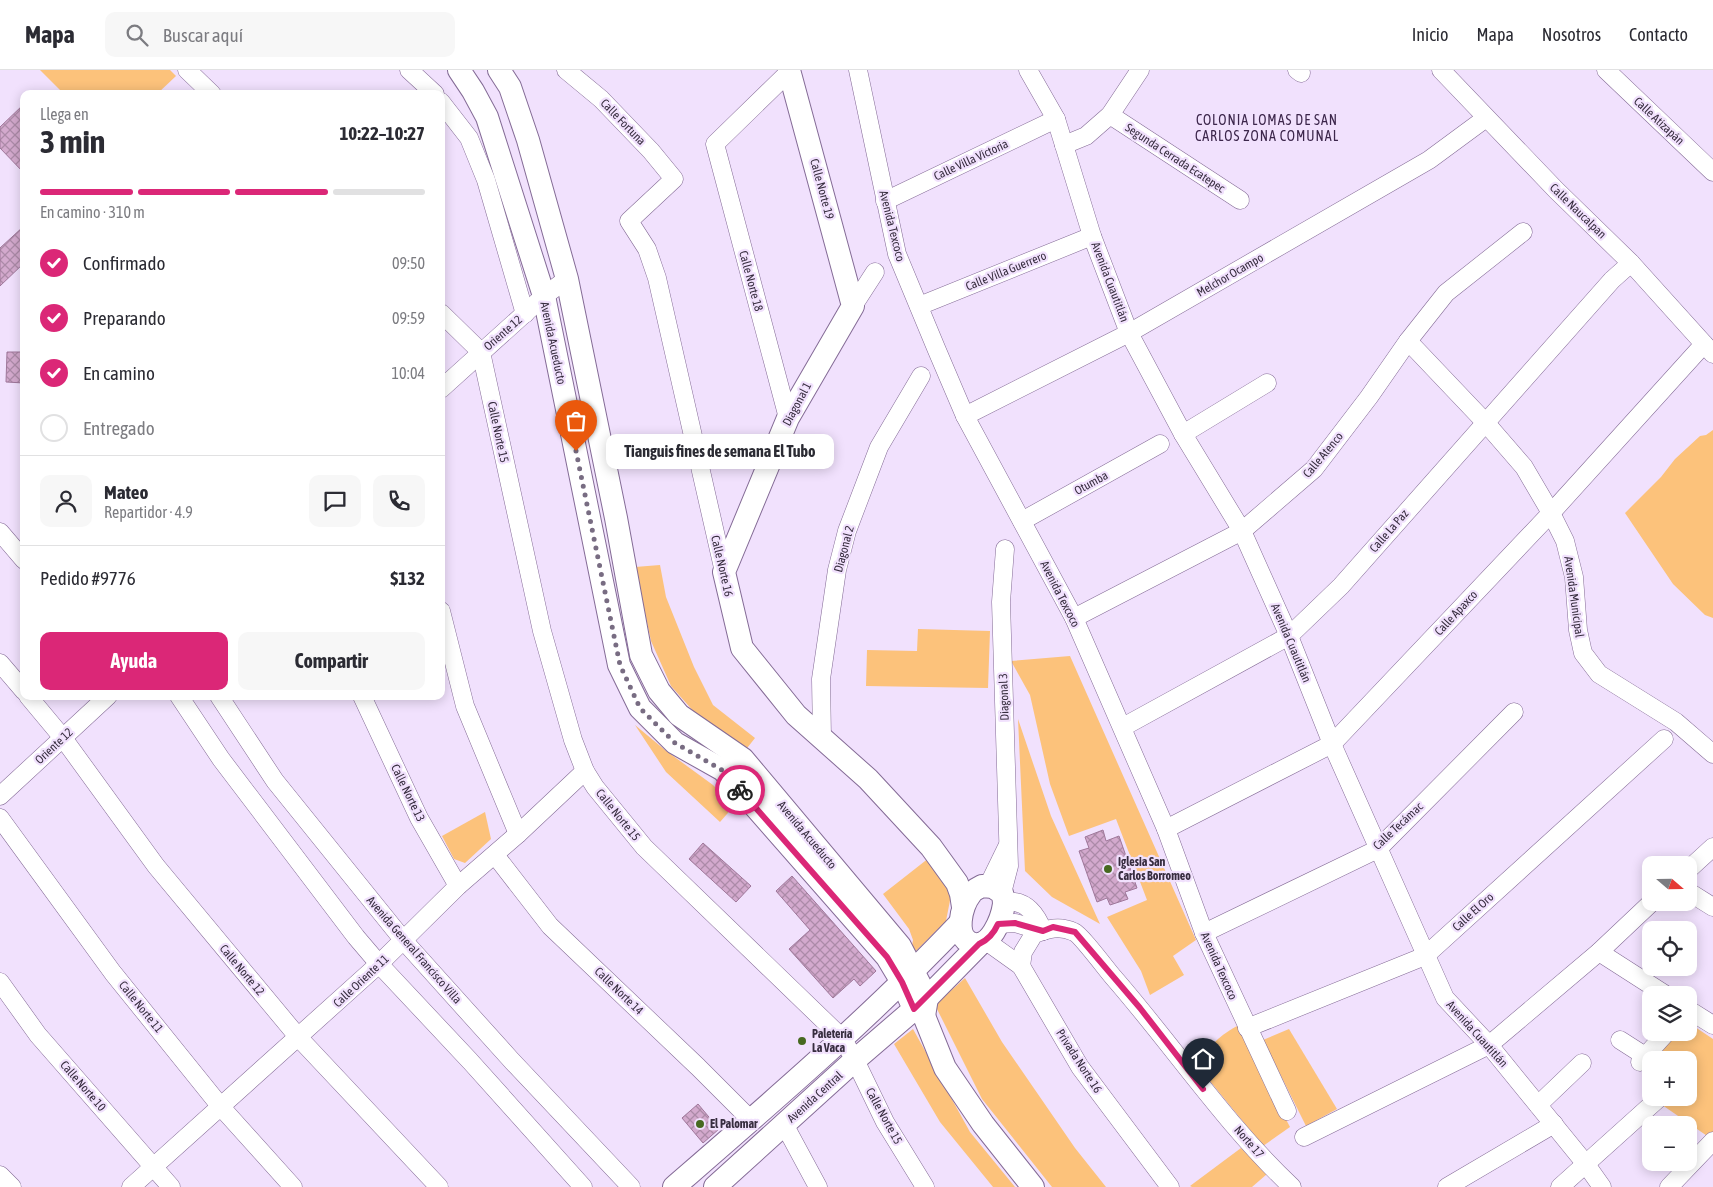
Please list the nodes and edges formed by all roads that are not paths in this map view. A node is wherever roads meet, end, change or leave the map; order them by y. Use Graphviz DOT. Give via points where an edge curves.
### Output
graph roads {
  1 [pos="187,70"];
  2 [pos="409,70"];
  3 [pos="458,70"];
  4 [pos="500,70"];
  5 [pos="566,70"];
  6 [pos="858,70"];
  7 [pos="1028,70"];
  8 [pos="1140,70"];
  9 [pos="1441,70"];
  10 [pos="1606,70"];
  11 [pos="786,71"];
  12 [pos="208,90"];
  13 [pos="431,90"];
  14 [pos="445,107"];
  15 [pos="1110,116"];
  16 [pos="1486,118"];
  17 [pos="1056,119"];
  18 [pos="1064,145"];
  19 [pos="1713,172"];
  20 [pos="1240,200"];
  21 [pos="885,201"];
  22 [pos="629,220"];
  23 [pos="1522,232"];
  24 [pos="1092,236"];
  25 [pos="1632,263"];
  26 [pos="875,272"];
  27 [pos="567,278"];
  28 [pos="544,296"];
  29 [pos="852,306"];
  30 [pos="919,306"];
  31 [pos="525,314"];
  32 [pos="445,317"];
  33 [pos="1129,333"];
  34 [pos="1408,341"];
  35 [pos="1709,349"];
  36 [pos="481,352"];
  37 [pos="921,376"];
  38 [pos="1267,383"];
  39 [pos="445,385"];
  40 [pos="966,416"];
  41 [pos="788,418"];
  42 [pos="1485,422"];
  43 [pos="1183,434"];
  44 [pos="1160,444"];
  45 [pos="1550,513"];
  46 [pos="1022,521"];
  47 [pos="1242,531"];
  48 [pos="0,532"];
  49 [pos="1005,549"];
  50 [pos="20,555"];
  51 [pos="724,572"];
  52 [pos="1074,618"];
  53 [pos="445,627"];
  54 [pos="1289,636"];
  55 [pos="0,663"];
  56 [pos="20,686"];
  57 [pos="31,700"];
  58 [pos="104,700"];
  59 [pos="182,700"];
  60 [pos="222,700"];
  61 [pos="364,700"];
  62 [pos="1514,712"];
  63 [pos="1123,727"];
  64 [pos="63,738"];
  65 [pos="822,738"];
  66 [pos="1664,739"];
  67 [pos="1332,744"];
  68 [pos="1713,754"];
  69 [pos="585,771"];
  70 [pos="0,796"];
  71 [pos="0,818"];
  72 [pos="1166,829"];
  73 [pos="518,834"];
  74 [pos="931,847"];
  75 [pos="1713,847"];
  76 [pos="1378,849"];
  77 [pos="495,855"];
  78 [pos="1698,860"];
  79 [pos="458,886"];
  80 [pos="994,892"];
  81 [pos="1698,898"];
  82 [pos="1713,907"];
  83 [pos="1642,911"];
  84 [pos="962,915"];
  85 [pos="1043,931"];
  86 [pos="1204,933"];
  87 [pos="988,937"];
  88 [pos="404,941"];
  89 [pos="1599,952"];
  90 [pos="1425,956"];
  91 [pos="1019,959"];
  92 [pos="379,964"];
  93 [pos="907,977"];
  94 [pos="0,982"];
  95 [pos="1652,986"];
  96 [pos="922,1008"];
  97 [pos="1697,1015"];
  98 [pos="1713,1026"];
  99 [pos="1247,1028"];
  100 [pos="299,1038"];
  101 [pos="842,1038"];
  102 [pos="1620,1040"];
  103 [pos="1659,1041"];
  104 [pos="1489,1045"];
  105 [pos="855,1060"];
  106 [pos="1582,1063"];
  107 [pos="1538,1105"];
  108 [pos="1650,1106"];
  109 [pos="221,1107"];
  110 [pos="1287,1111"];
  111 [pos="751,1120"];
  112 [pos="784,1124"];
  113 [pos="1554,1124"];
  114 [pos="1304,1137"];
  115 [pos="1713,1141"];
  116 [pos="1585,1163"];
  117 [pos="153,1168"];
  118 [pos="0,1175"];
  119 [pos="12,1187"];
  120 [pos="131,1187"];
  121 [pos="171,1187"];
  122 [pos="294,1187"];
  123 [pos="439,1187"];
  124 [pos="583,1187"];
  125 [pos="630,1187"];
  126 [pos="674,1187"];
  127 [pos="715,1187"];
  128 [pos="818,1187"];
  129 [pos="925,1187"];
  130 [pos="1034,1187"];
  131 [pos="1170,1187"];
  132 [pos="1292,1187"];
  133 [pos="1447,1187"];
  134 [pos="1560,1187"];
  135 [pos="1602,1187"];
  136 [pos="1669,1187"];
  1 -- 12 [label="street"];
  2 -- 13 [label="street"];
  3 -- 28 [label="street, Avenida Acueducto" via="487,117"];
  4 -- 27 [label="street, Avenida Acueducto" via="510,87 528,140"];
  5 -- 22 [label="street, Calle Fortuna" via="601,99 674,179"];
  6 -- 21 [label="street, Avenida Texcoco"];
  7 -- 17 [label="street, Avenida Cuautitlán"];
  8 -- 15 [label="street"];
  9 -- 16 [label="street, Calle Naucalpan"];
  10 -- 19 [label="street, Calle Atizapán"];
  11 -- 29 [label="street, Calle Norte 19" via="804,124"];
  11 -- 41 [label="street, Calle Norte 18" via="715,144"];
  14 -- 31 [label="street, Avenida Acueducto" via="469,138 486,180"];
  15 -- 18 [label="street" via="1086,136"];
  15 -- 20 [label="street, Segunda Cerrada Ecatepec"];
  16 -- 25 [label="street, Calle Naucalpan"];
  16 -- 33 [label="street, Melchor Ocampo" via="1429,160"];
  17 -- 18 [label="street, Avenida Cuautitlán"];
  17 -- 21 [label="street, Calle Villa Victoria"];
  18 -- 24 [label="street, Avenida Cuautitlán"];
  21 -- 30 [label="street, Avenida Texcoco" via="897,254"];
  22 -- 51 [label="street, Calle Norte 16" via="647,249 657,278"];
  23 -- 34 [label="street, Calle Atenco" via="1446,293"];
  24 -- 30 [label="street, Calle Villa Guerrero"];
  24 -- 33 [label="street, Avenida Cuautitlán"];
  25 -- 35 [label="street, Calle Naucalpan"];
  25 -- 42 [label="street, Calle La Paz" via="1612,280"];
  26 -- 29 [label="street, Diagonal 1"];
  27 -- 28 [label="street, Oriente 12"];
  27 -- 93 [label="street, Avenida Acueducto" via="645,664 659,691 679,716 743,758 900,946"];
  28 -- 31 [label="street, Oriente 12"];
  28 -- 93 [label="street, Avenida Acueducto" via="620,665 640,708 675,743 722,770"];
  29 -- 41 [label="street, Diagonal 1"];
  30 -- 40 [label="street, Avenida Texcoco"];
  31 -- 36 [label="street, Oriente 12"];
  32 -- 36 [label="street"];
  33 -- 40 [label="street, Melchor Ocampo"];
  33 -- 43 [label="street, Avenida Cuautitlán"];
  34 -- 42 [label="street, Avenida Municipal"];
  34 -- 47 [label="street, Calle Atenco" via="1314,469"];
  35 -- 45 [label="street, Calle Apaxco"];
  36 -- 39 [label="street, Oriente 12"];
  36 -- 69 [label="street, Calle Norte 15" via="542,631"];
  37 -- 65 [label="street, Diagonal 2" via="879,447 847,531 837,570 821,679"];
  38 -- 43 [label="street"];
  40 -- 46 [label="street, Avenida Texcoco"];
  41 -- 51 [label="street, Diagonal 1"];
  42 -- 45 [label="street, Avenida Municipal" via="1524,467"];
  42 -- 54 [label="street, Calle La Paz" via="1341,586"];
  43 -- 47 [label="street, Avenida Cuautitlán"];
  44 -- 46 [label="street, Otumba"];
  45 -- 67 [label="street, Calle Apaxco"];
  45 -- 68 [label="street, Avenida Municipal" via="1565,541 1574,577 1583,653 1599,674 1676,722"];
  46 -- 52 [label="street, Avenida Texcoco"];
  47 -- 52 [label="street, Calle Atenco"];
  47 -- 54 [label="street, Avenida Cuautitlán"];
  48 -- 50 [label="street"];
  49 -- 80 [label="street, Diagonal 3" via="1001,602 1008,844"];
  51 -- 65 [label="street, Calle Norte 16" via="742,648 796,715"];
  52 -- 63 [label="street, Avenida Texcoco"];
  53 -- 73 [label="street" via="465,706"];
  54 -- 63 [label="street, Calle La Paz"];
  54 -- 67 [label="street, Avenida Cuautitlán"];
  55 -- 56 [label="street"];
  57 -- 64 [label="street, Calle Norte 12"];
  58 -- 64 [label="street, Oriente 12"];
  59 -- 92 [label="street" via="221,759"];
  60 -- 88 [label="street, Avenida General Francisco Villa" via="275,781"];
  61 -- 79 [label="street, Calle Norte 13" via="419,818"];
  62 -- 76 [label="street, Calle Tecámac"];
  63 -- 72 [label="street, Avenida Texcoco"];
  64 -- 70 [label="street, Oriente 12"];
  64 -- 100 [label="street, Calle Norte 12" via="156,866"];
  65 -- 74 [label="street, Calle Norte 16" via="868,779"];
  66 -- 90 [label="street, Calle El Oro"];
  67 -- 72 [label="street, Calle Apaxco"];
  67 -- 76 [label="street, Avenida Cuautitlán"];
  69 -- 73 [label="street, Calle Oriente 11"];
  69 -- 101 [label="street, Calle Norte 15" via="644,846"];
  71 -- 109 [label="street, Calle Norte 11" via="114,974"];
  72 -- 86 [label="street, Avenida Texcoco"];
  73 -- 77 [label="street, Calle Oriente 11"];
  74 -- 80 [label="street, Calle Norte 16" via="946,854"];
  74 -- 84 [label="street, Calle Norte 16" via="957,883 962,894"];
  75 -- 78 [label="street"];
  76 -- 86 [label="street, Calle Tecámac"];
  76 -- 90 [label="street, Avenida Cuautitlán"];
  77 -- 79 [label="street, Calle Oriente 11"];
  77 -- 111 [label="street, Calle Norte 14" via="550,926"];
  79 -- 88 [label="street, Calle Oriente 11"];
  80 -- 84 [label="street, Avenida Central" via="970,894"];
  80 -- 85 [label="street" via="1031,910"];
  80 -- 87 [label="street"];
  81 -- 82 [label="street"];
  83 -- 89 [label="street"];
  84 -- 87 [label="street, Calle Norte 16" via="964,937 970,943"];
  84 -- 93 [label="street, Avenida Central"];
  85 -- 87 [label="street" via="1015,923"];
  85 -- 91 [label="street" via="1034,934"];
  85 -- 132 [label="street, Norte 17" via="1053,927 1075,932 1203,1089"];
  86 -- 99 [label="street, Avenida Texcoco"];
  87 -- 91 [label="street, Privada Norte 16"];
  87 -- 96 [label="street, Avenida Central"];
  88 -- 92 [label="street, Calle Oriente 11"];
  88 -- 125 [label="street, Avenida General Francisco Villa"];
  89 -- 95 [label="street"];
  89 -- 104 [label="street"];
  90 -- 99 [label="street, Calle El Oro"];
  90 -- 104 [label="street, Avenida Cuautitlán" via="1445,998"];
  91 -- 131 [label="street, Privada Norte 16" via="1080,1067"];
  92 -- 100 [label="street, Calle Oriente 11"];
  92 -- 124 [label="street"];
  93 -- 96 [label="street, Avenida Acueducto"];
  93 -- 101 [label="street, Avenida Central"];
  94 -- 117 [label="street, Calle Norte 10" via="38,1035"];
  96 -- 105 [label="street, Avenida Central"];
  96 -- 130 [label="street, Avenida Acueducto" via="945,1068 983,1124"];
  97 -- 98 [label="street"];
  99 -- 110 [label="street, Avenida Texcoco"];
  100 -- 109 [label="street, Calle Oriente 11"];
  100 -- 123 [label="street, Calle Norte 12"];
  101 -- 105 [label="street, Calle Norte 15"];
  101 -- 111 [label="street, Avenida Central"];
  102 -- 103 [label="street" via="1642,1059"];
  104 -- 107 [label="street, Avenida Cuautitlán"];
  104 -- 114 [label="street"];
  105 -- 112 [label="street, Avenida Central"];
  105 -- 129 [label="street, Calle Norte 15" via="885,1122"];
  106 -- 107 [label="street"];
  107 -- 113 [label="street, Avenida Cuautitlán"];
  108 -- 116 [label="street"];
  109 -- 117 [label="street, Calle Oriente 11"];
  109 -- 122 [label="street, Calle Norte 11"];
  111 -- 126 [label="street, Avenida Central"];
  112 -- 127 [label="street, Avenida Central"];
  112 -- 128 [label="street"];
  113 -- 116 [label="street, Avenida Cuautitlán"];
  113 -- 133 [label="street"];
  115 -- 136 [label="street"];
  116 -- 134 [label="street"];
  116 -- 135 [label="street, Avenida Cuautitlán"];
  117 -- 120 [label="street, Calle Oriente 11"];
  117 -- 121 [label="street, Calle Norte 10"];
  118 -- 119 [label="street"];
}
